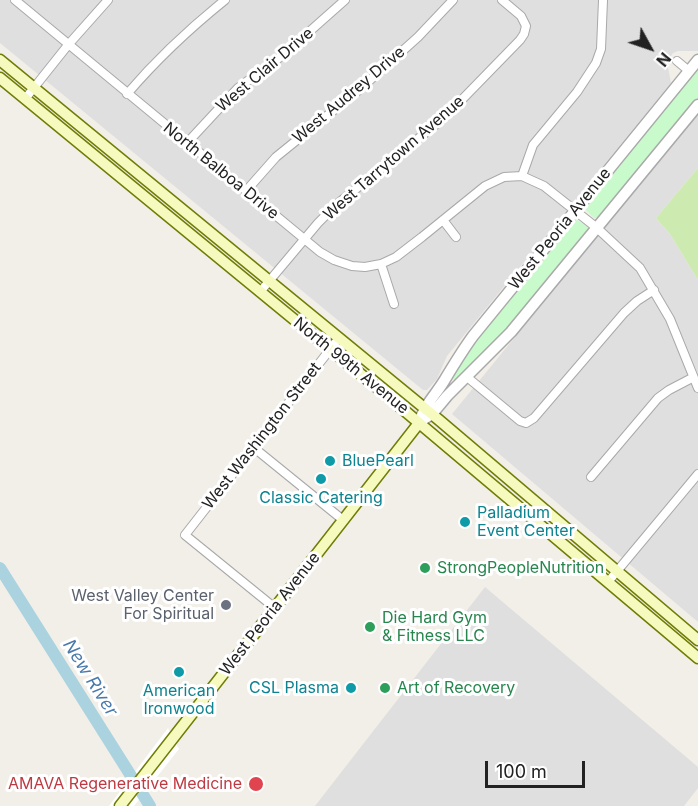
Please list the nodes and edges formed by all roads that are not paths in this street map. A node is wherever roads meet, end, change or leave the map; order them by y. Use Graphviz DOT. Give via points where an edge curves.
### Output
graph roads {
  1 [pos="15,0"];
  2 [pos="108,0"];
  3 [pos="225,0"];
  4 [pos="345,0"];
  5 [pos="453,0"];
  6 [pos="502,0"];
  7 [pos="603,0"];
  8 [pos="68,45"];
  9 [pos="0,60"];
  10 [pos="698,60"];
  11 [pos="678,61"];
  12 [pos="689,71"];
  13 [pos="0,78"];
  14 [pos="34,88"];
  15 [pos="127,94"];
  16 [pos="25,99"];
  17 [pos="698,105"];
  18 [pos="187,143"];
  19 [pos="134,170"];
  20 [pos="522,176"];
  21 [pos="125,181"];
  22 [pos="246,191"];
  23 [pos="575,211"];
  24 [pos="443,220"];
  25 [pos="597,228"];
  26 [pos="456,237"];
  27 [pos="305,239"];
  28 [pos="381,264"];
  29 [pos="270,281"];
  30 [pos="654,290"];
  31 [pos="260,292"];
  32 [pos="394,304"];
  33 [pos="339,338"];
  34 [pos="330,349"];
  35 [pos="467,377"];
  36 [pos="692,378"];
  37 [pos="698,388"];
  38 [pos="428,411"];
  39 [pos="419,423"];
  40 [pos="253,447"];
  41 [pos="698,474"];
  42 [pos="591,477"];
  43 [pos="540,506"];
  44 [pos="531,517"];
  45 [pos="343,520"];
  46 [pos="617,572"];
  47 [pos="608,582"];
  48 [pos="275,608"];
  49 [pos="698,640"];
  50 [pos="698,658"];
  51 [pos="120,806"];
  1 -- 8 [label="street, North Balboa Drive"];
  2 -- 8 [label="street"];
  3 -- 15 [label="street" via="156,60"];
  4 -- 18 [label="street, West Clair Drive" via="283,55 238,88"];
  5 -- 22 [label="street, West Audrey Drive" via="368,83 276,157"];
  6 -- 27 [label="street, West Tarrytown Avenue" via="521,16 526,26 520,40 445,117 336,205"];
  7 -- 20 [label="street" via="597,63 532,145"];
  8 -- 14 [label="street"];
  8 -- 15 [label="street, North Balboa Drive"];
  9 -- 14 [label="main road, North 99th Avenue"];
  10 -- 12 [label="street, West Peoria Avenue"];
  11 -- 12 [label="street"];
  12 -- 23 [label="street, West Peoria Avenue"];
  13 -- 16 [label="main road, North 99th Avenue"];
  14 -- 16 [label="street"];
  14 -- 19 [label="main road, North 99th Avenue"];
  15 -- 18 [label="street, North Balboa Drive"];
  16 -- 21 [label="main road, North 99th Avenue"];
  17 -- 25 [label="street, West Peoria Avenue"];
  18 -- 22 [label="street, North Balboa Drive"];
  19 -- 21 [label="main road"];
  19 -- 29 [label="main road, North 99th Avenue"];
  20 -- 23 [label="street" via="544,186"];
  20 -- 24 [label="street" via="504,177 485,186"];
  21 -- 31 [label="main road, North 99th Avenue"];
  22 -- 27 [label="street, North Balboa Drive"];
  23 -- 25 [label="street"];
  23 -- 38 [label="street, West Peoria Avenue" via="460,352"];
  24 -- 26 [label="street"];
  24 -- 28 [label="street"];
  25 -- 30 [label="street" via="632,259"];
  25 -- 35 [label="street, West Peoria Avenue" via="511,332"];
  27 -- 28 [label="street, North Balboa Drive" via="327,257 342,263 365,267"];
  27 -- 29 [label="street, West Tarrytown Avenue"];
  28 -- 32 [label="street"];
  29 -- 31 [label="street, West Tarrytown Avenue"];
  29 -- 33 [label="main road, North 99th Avenue"];
  30 -- 35 [label="street" via="624,313 526,423"];
  30 -- 36 [label="street" via="670,319"];
  31 -- 34 [label="main road, North 99th Avenue"];
  33 -- 34 [label="street, West Washington Street"];
  33 -- 38 [label="main road, North 99th Avenue"];
  34 -- 39 [label="main road, North 99th Avenue"];
  34 -- 40 [label="street, West Washington Street"];
  35 -- 38 [label="street, West Peoria Avenue"];
  36 -- 37 [label="street"];
  36 -- 42 [label="street" via="658,398"];
  38 -- 39 [label="street, West Peoria Avenue"];
  38 -- 43 [label="main road, North 99th Avenue"];
  39 -- 44 [label="main road, North 99th Avenue"];
  39 -- 45 [label="main road, West Peoria Avenue"];
  40 -- 45 [label="street"];
  40 -- 48 [label="street, West Washington Street" via="185,535"];
  41 -- 46 [label="street"];
  43 -- 44 [label="main road"];
  43 -- 46 [label="main road, North 99th Avenue"];
  44 -- 47 [label="main road, North 99th Avenue"];
  45 -- 48 [label="main road, West Peoria Avenue"];
  46 -- 47 [label="street"];
  46 -- 49 [label="main road, North 99th Avenue"];
  47 -- 50 [label="main road, North 99th Avenue"];
  48 -- 51 [label="main road, West Peoria Avenue"];
}
